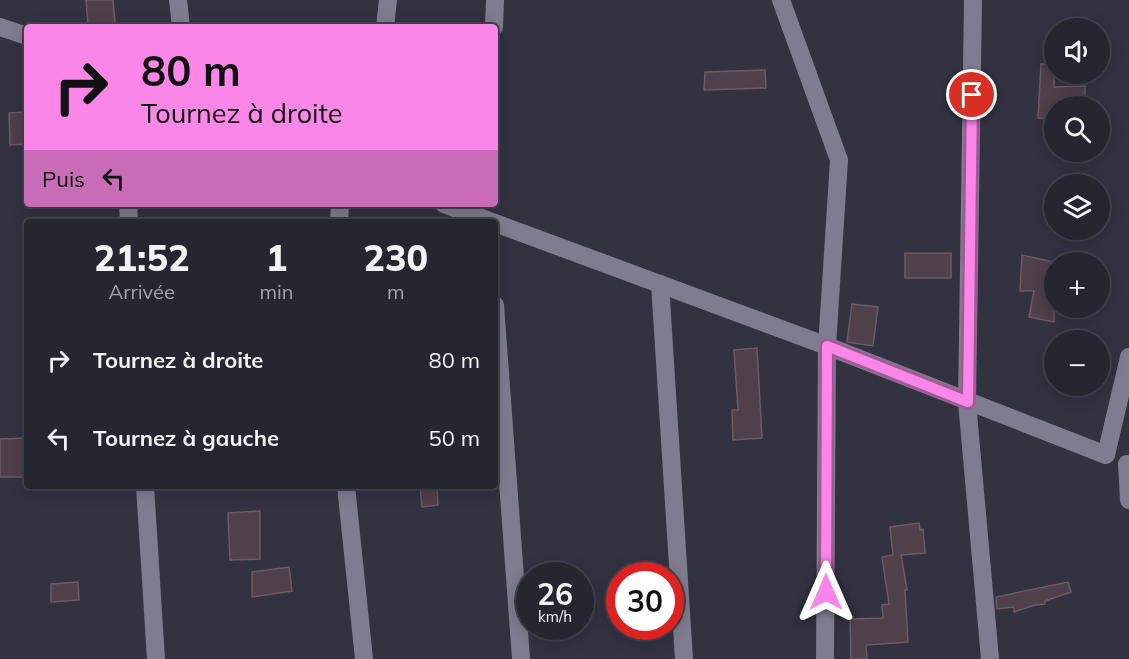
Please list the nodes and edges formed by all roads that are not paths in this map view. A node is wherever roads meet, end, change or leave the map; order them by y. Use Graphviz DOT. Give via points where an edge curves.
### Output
graph roads {
  1 [pos="178,0"];
  2 [pos="388,0"];
  3 [pos="495,0"];
  4 [pos="782,0"];
  5 [pos="973,0"];
  6 [pos="181,24"];
  7 [pos="385,24"];
  8 [pos="494,24"];
  9 [pos="0,27"];
  10 [pos="24,35"];
  11 [pos="454,207"];
  12 [pos="491,218"];
  13 [pos="498,221"];
  14 [pos="660,284"];
  15 [pos="498,346"];
  16 [pos="827,346"];
  17 [pos="1129,357"];
  18 [pos="968,402"];
  19 [pos="1107,455"];
  20 [pos="1128,465"];
  21 [pos="145,489"];
  22 [pos="346,489"];
  23 [pos="1129,500"];
  24 [pos="156,659"];
  25 [pos="364,659"];
  26 [pos="521,659"];
  27 [pos="684,659"];
  28 [pos="825,659"];
  29 [pos="990,659"];
  1 -- 6 [label="street"];
  2 -- 7 [label="street"];
  3 -- 8 [label="street"];
  4 -- 16 [label="street" via="839,160"];
  5 -- 18 [label="street"];
  9 -- 10 [label="street"];
  11 -- 12 [label="street"];
  13 -- 14 [label="street"];
  14 -- 16 [label="street"];
  14 -- 27 [label="street"];
  15 -- 26 [label="street"];
  16 -- 18 [label="street"];
  16 -- 28 [label="street"];
  17 -- 19 [label="street"];
  18 -- 19 [label="street"];
  18 -- 29 [label="street"];
  19 -- 20 [label="street"];
  20 -- 23 [label="street"];
  21 -- 24 [label="street"];
  22 -- 25 [label="street"];
}
